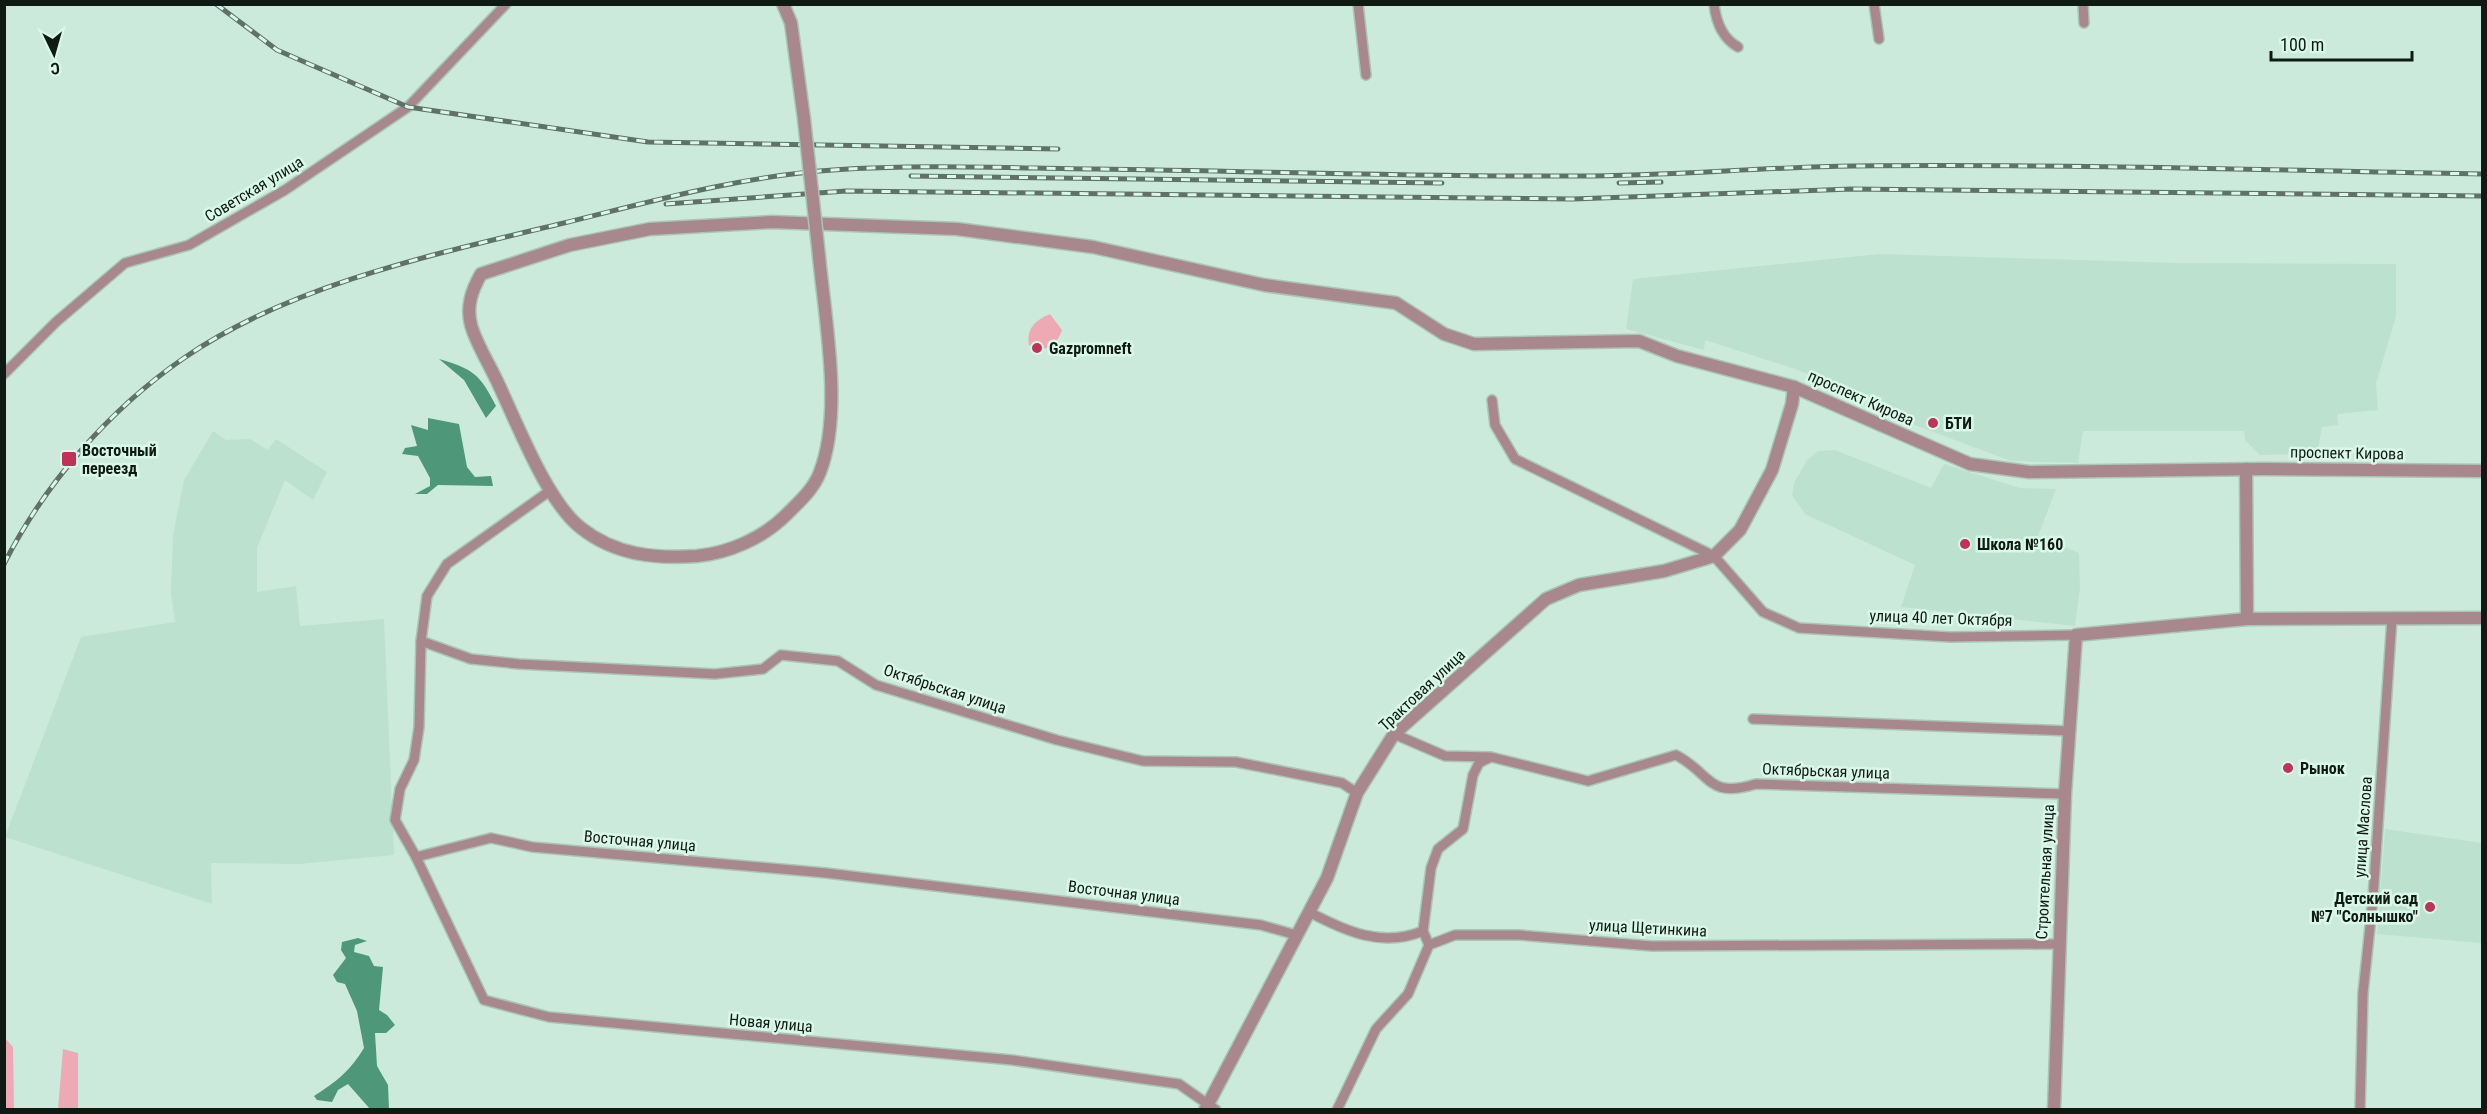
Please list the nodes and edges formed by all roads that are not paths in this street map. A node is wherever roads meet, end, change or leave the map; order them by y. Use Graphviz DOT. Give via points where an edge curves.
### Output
graph roads {
  1 [pos="506,4"];
  2 [pos="783,4"];
  3 [pos="1358,4"];
  4 [pos="1714,4"];
  5 [pos="1874,4"];
  6 [pos="2083,4"];
  7 [pos="2084,23"];
  8 [pos="1879,39"];
  9 [pos="1738,47"];
  10 [pos="1366,75"];
  11 [pos="4,375"];
  12 [pos="1794,387"];
  13 [pos="1492,400"];
  14 [pos="2246,469"];
  15 [pos="2482,471"];
  16 [pos="550,490"];
  17 [pos="1714,556"];
  18 [pos="2392,618"];
  19 [pos="2482,618"];
  20 [pos="2247,619"];
  21 [pos="2076,635"];
  22 [pos="421,642"];
  23 [pos="1753,720"];
  24 [pos="2069,731"];
  25 [pos="1394,734"];
  26 [pos="1491,757"];
  27 [pos="1357,793"];
  28 [pos="2066,794"];
  29 [pos="416,856"];
  30 [pos="1309,912"];
  31 [pos="1423,930"];
  32 [pos="1296,935"];
  33 [pos="2059,944"];
  34 [pos="1429,945"];
  35 [pos="1210,1108"];
  36 [pos="1337,1110"];
  37 [pos="2054,1110"];
  38 [pos="2360,1110"];
  1 -- 11 [label="street, Советская улица" via="408,107 285,190 189,245 125,263 56,322"];
  2 -- 16 [label="street, проспект Кирова, bridge" via="791,23 804,120 830,384 831,434 820,474 777,524 749,541 711,555 675,558 635,555 606,544 580,528"];
  3 -- 10 [label="street"];
  4 -- 9 [label="street" via="1716,20 1728,41"];
  5 -- 8 [label="street"];
  6 -- 7 [label="street"];
  12 -- 14 [label="street, проспект Кирова" via="1970,464 2029,472"];
  12 -- 16 [label="street, проспект Кирова" via="1677,356 1639,341 1474,344 1444,334 1396,303 1264,285 1093,247 957,229 772,222 650,229 570,245 500,267 482,274 471,290 471,326"];
  12 -- 17 [label="street" via="1772,470 1740,530"];
  13 -- 17 [label="street, улица 40 лет Октября" via="1496,425 1515,459"];
  14 -- 15 [label="street, проспект Кирова"];
  14 -- 20 [label="street"];
  16 -- 22 [label="street" via="447,564 427,596"];
  17 -- 21 [label="street, улица 40 лет Октября" via="1763,612 1799,628 1950,637"];
  17 -- 25 [label="street, Трактовая улица" via="1664,571 1579,585 1546,599"];
  18 -- 19 [label="street, улица 40 лет Октября"];
  18 -- 20 [label="street, улица 40 лет Октября"];
  18 -- 38 [label="street, улица Маслова" via="2363,993"];
  20 -- 21 [label="street, улица 40 лет Октября"];
  21 -- 24 [label="street, Строительная улица"];
  22 -- 27 [label="street, Октябрьская улица" via="471,659 715,674 763,669 781,655 838,661 876,684 1057,740 1143,761 1236,762 1286,770 1342,783"];
  22 -- 29 [label="street" via="419,727 414,760 400,789 395,820"];
  23 -- 24 [label="street"];
  24 -- 28 [label="street, Строительная улица"];
  25 -- 26 [label="street, Октябрьская улица" via="1445,756"];
  25 -- 27 [label="street, Трактовая улица"];
  26 -- 28 [label="street, Октябрьская улица" via="1588,781 1676,755 1720,789 1756,784"];
  26 -- 31 [label="street" via="1479,763 1473,775 1462,829 1438,849 1431,868"];
  27 -- 30 [label="street, Трактовая улица" via="1327,878"];
  28 -- 33 [label="street, Строительная улица"];
  29 -- 32 [label="street, Восточная улица" via="491,838 532,847 825,873 1261,925"];
  29 -- 35 [label="street, Новая улица" via="484,1000 549,1017 1012,1060 1179,1084"];
  30 -- 31 [label="street" via="1345,931 1366,936 1408,936"];
  30 -- 32 [label="street, Трактовая улица"];
  31 -- 34 [label="street"];
  32 -- 35 [label="street, Трактовая улица"];
  33 -- 34 [label="street, улица Щетинкина" via="1652,946 1519,934 1455,935"];
  33 -- 37 [label="street, Строительная улица"];
  34 -- 36 [label="street" via="1408,994 1376,1029"];
}
